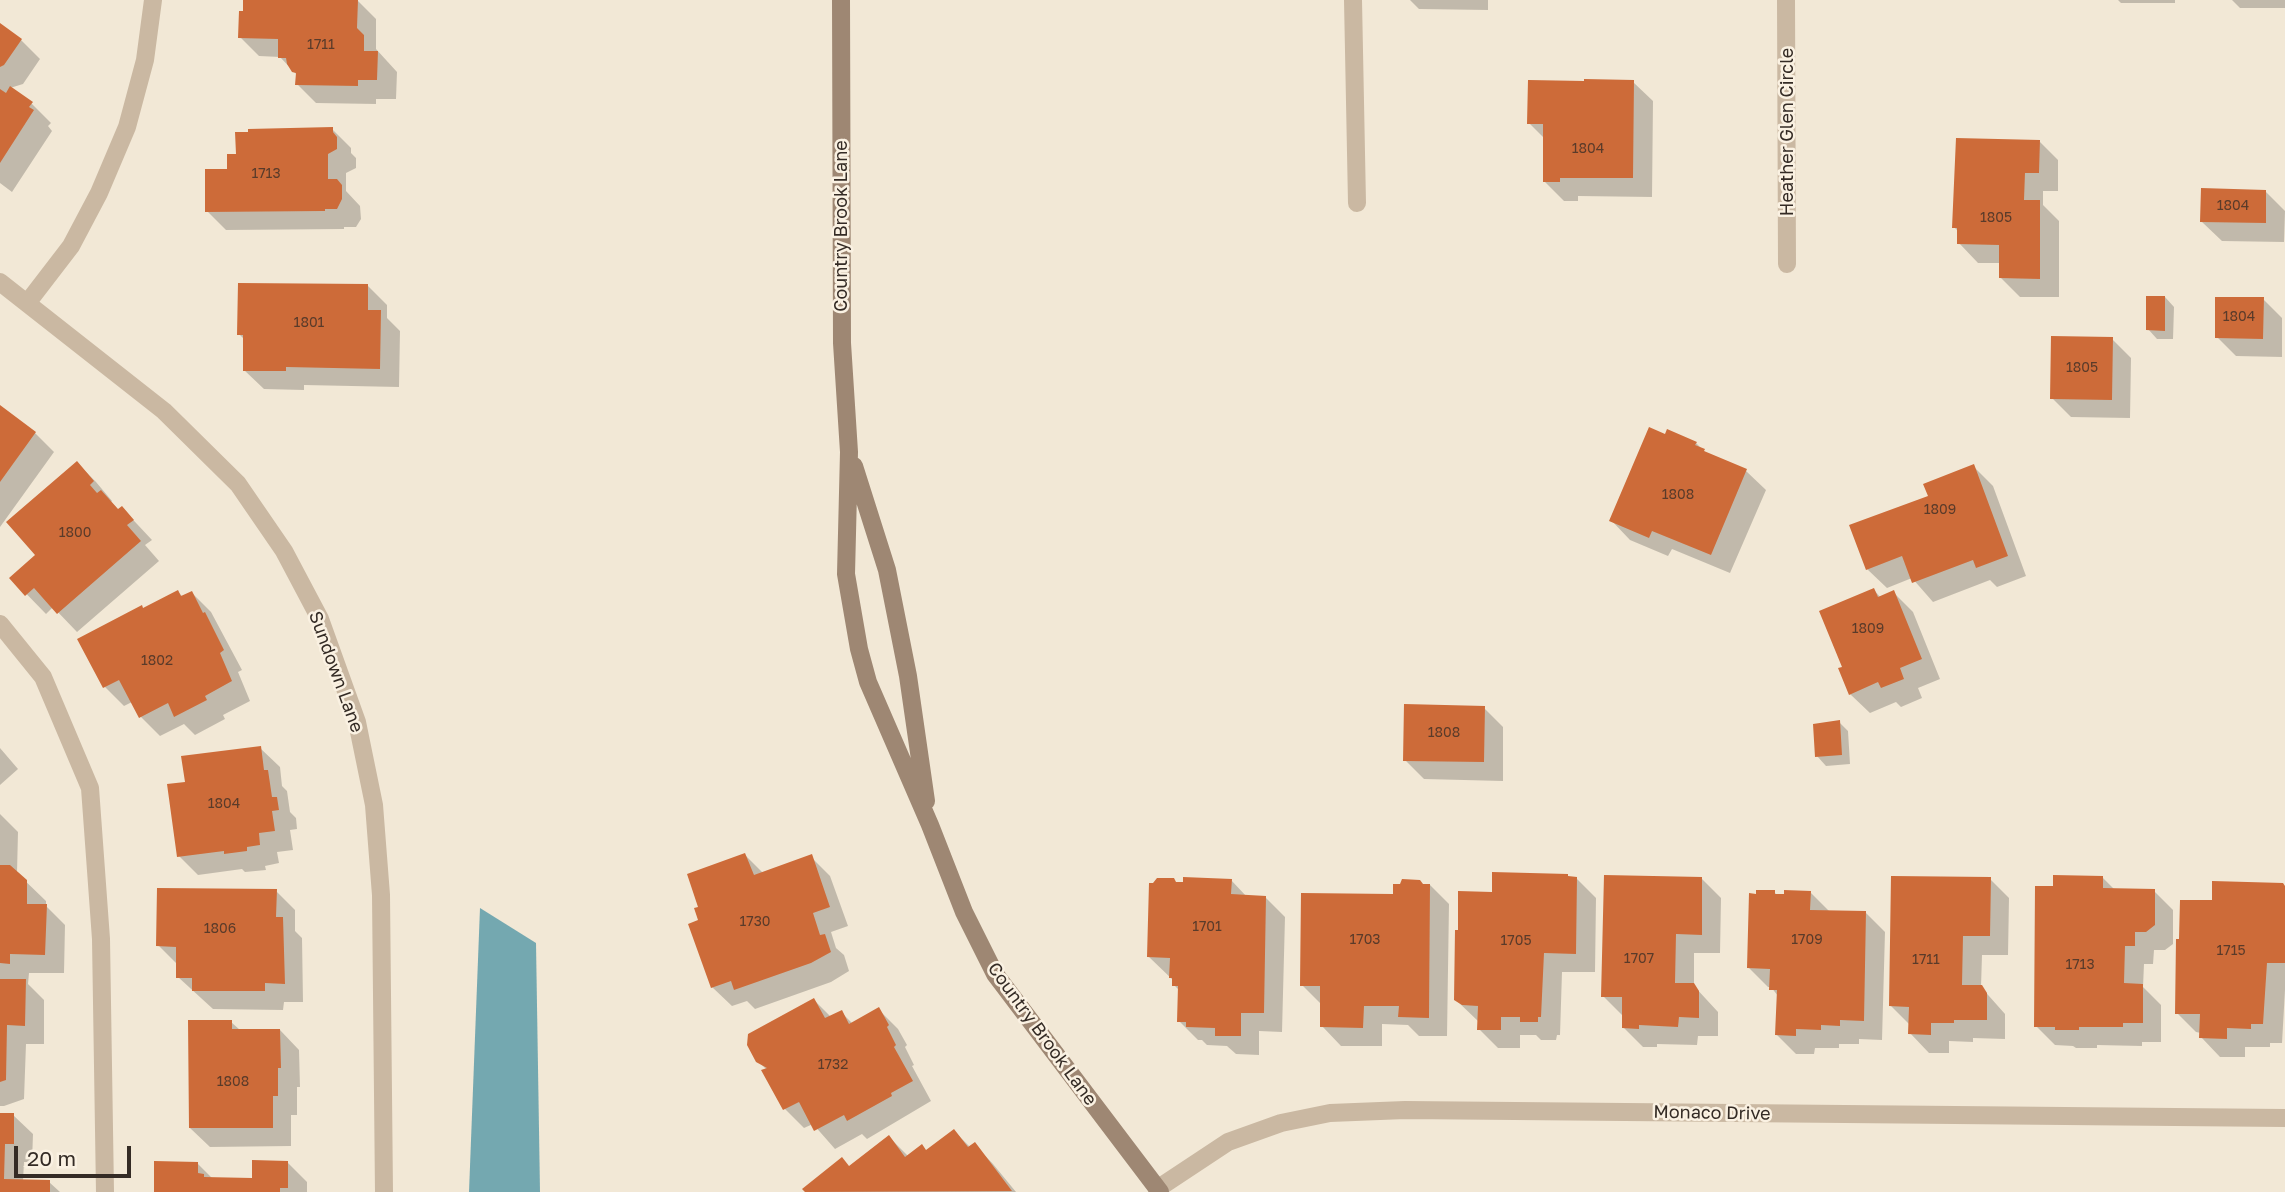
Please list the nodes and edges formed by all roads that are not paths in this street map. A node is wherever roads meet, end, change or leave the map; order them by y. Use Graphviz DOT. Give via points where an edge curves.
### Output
graph roads {
  1 [pos="153,0"];
  2 [pos="841,0"];
  3 [pos="1353,0"];
  4 [pos="1786,0"];
  5 [pos="1357,202"];
  6 [pos="1787,264"];
  7 [pos="0,282"];
  8 [pos="28,302"];
  9 [pos="849,452"];
  10 [pos="0,624"];
  11 [pos="930,825"];
  12 [pos="2285,1118"];
  13 [pos="1158,1190"];
  14 [pos="105,1192"];
  15 [pos="384,1192"];
  1 -- 8 [label="street" via="145,60 123,138 71,246"];
  2 -- 9 [label="street, Country Brook Lane" via="842,343"];
  3 -- 5 [label="street"];
  4 -- 6 [label="street, Heather Glen Circle"];
  7 -- 8 [label="street, Sundown Lane"];
  8 -- 15 [label="street, Sundown Lane" via="164,411 238,484 284,551 320,619 357,722 374,805 381,895"];
  9 -- 11 [label="street, Country Brook Lane" via="887,570"];
  9 -- 11 [label="street, Country Brook Lane" via="846,574 859,649 868,682"];
  10 -- 14 [label="street" via="43,677 90,788 101,939"];
  11 -- 13 [label="street, Country Brook Lane" via="964,912 995,974"];
  12 -- 13 [label="street, Monaco Drive" via="1330,1113 1280,1123 1228,1142"];
}
